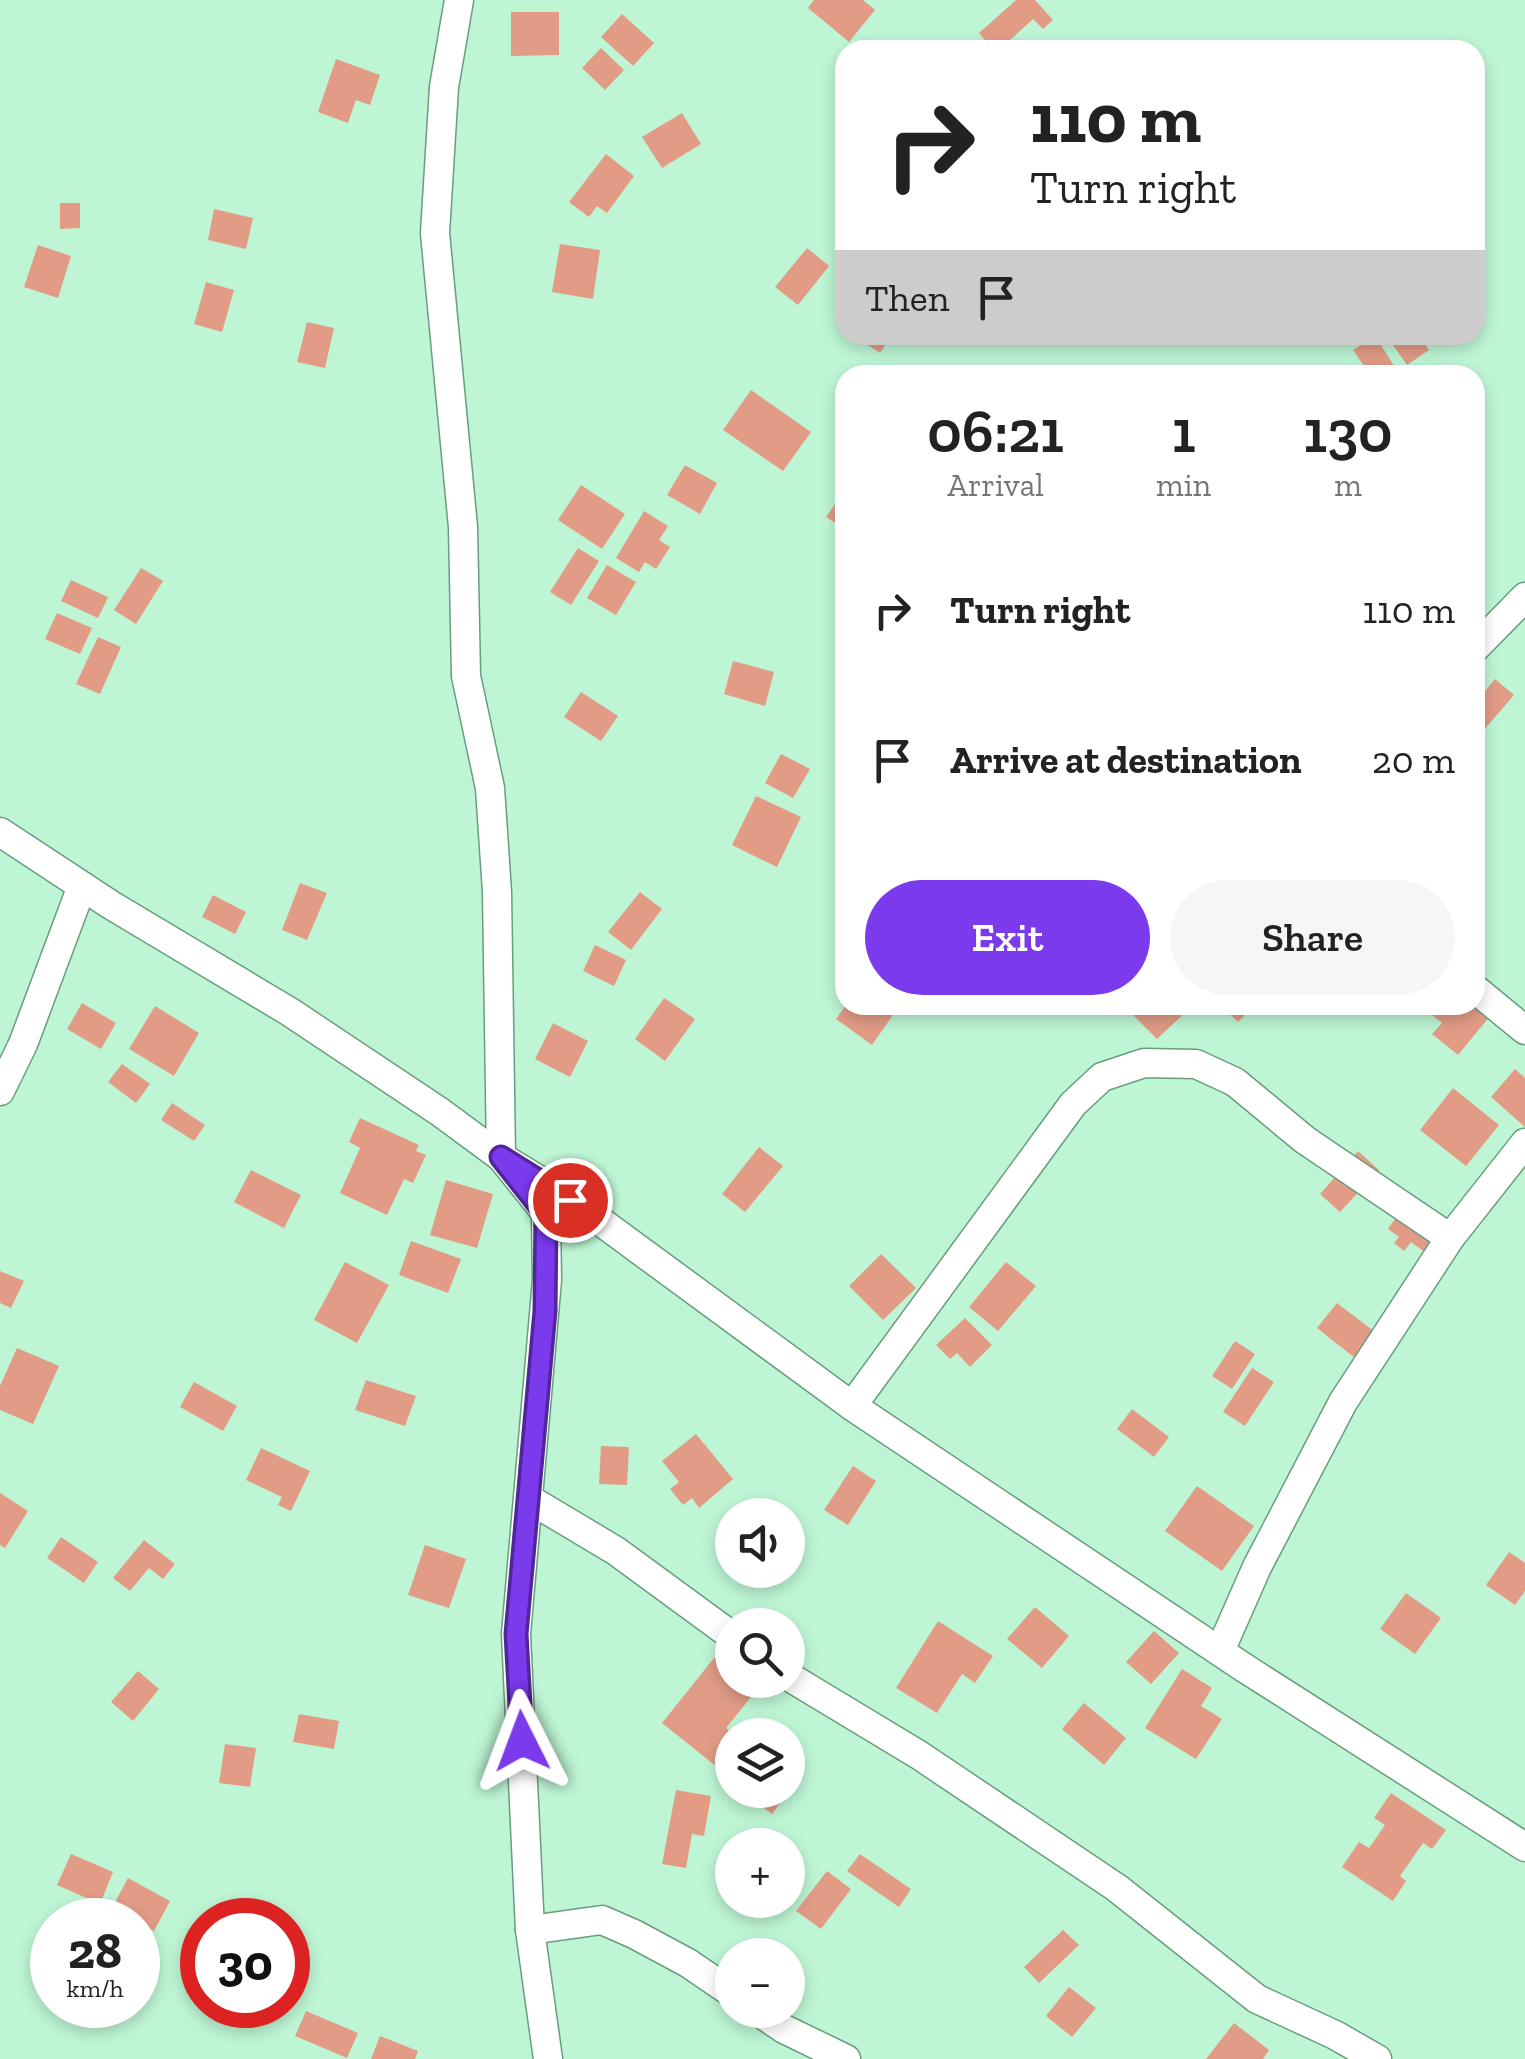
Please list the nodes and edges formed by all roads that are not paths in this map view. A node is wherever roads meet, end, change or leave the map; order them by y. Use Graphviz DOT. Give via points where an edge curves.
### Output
graph roads {
  1 [pos="459,0"];
  2 [pos="1525,598"];
  3 [pos="1485,638"];
  4 [pos="0,832"];
  5 [pos="82,886"];
  6 [pos="1485,997"];
  7 [pos="1525,1030"];
  8 [pos="0,1091"];
  9 [pos="1525,1143"];
  10 [pos="501,1157"];
  11 [pos="1450,1238"];
  12 [pos="852,1406"];
  13 [pos="529,1499"];
  14 [pos="715,1624"];
  15 [pos="1220,1651"];
  16 [pos="805,1686"];
  17 [pos="1525,1847"];
  18 [pos="530,1930"];
  19 [pos="715,1982"];
  20 [pos="783,2028"];
  21 [pos="548,2059"];
  22 [pos="846,2059"];
  23 [pos="1378,2059"];
  1 -- 10 [label="street" via="444,87 435,233 463,528 466,676 490,788"];
  2 -- 3 [label="street"];
  4 -- 5 [label="street"];
  5 -- 8 [label="street"];
  5 -- 10 [label="street" via="290,1012"];
  6 -- 7 [label="street"];
  9 -- 11 [label="street"];
  10 -- 12 [label="street"];
  10 -- 13 [label="street" via="546,1214"];
  11 -- 12 [label="street" via="1305,1140 1235,1082 1196,1064 1144,1063 1102,1077 1073,1104"];
  11 -- 15 [label="street" via="1342,1402"];
  12 -- 15 [label="street"];
  13 -- 14 [label="street" via="616,1551"];
  13 -- 18 [label="street" via="516,1634"];
  15 -- 17 [label="street"];
  16 -- 23 [label="street" via="1117,1888 1258,1999"];
  18 -- 19 [label="street" via="602,1920"];
  18 -- 21 [label="street"];
  20 -- 22 [label="street"];
}
